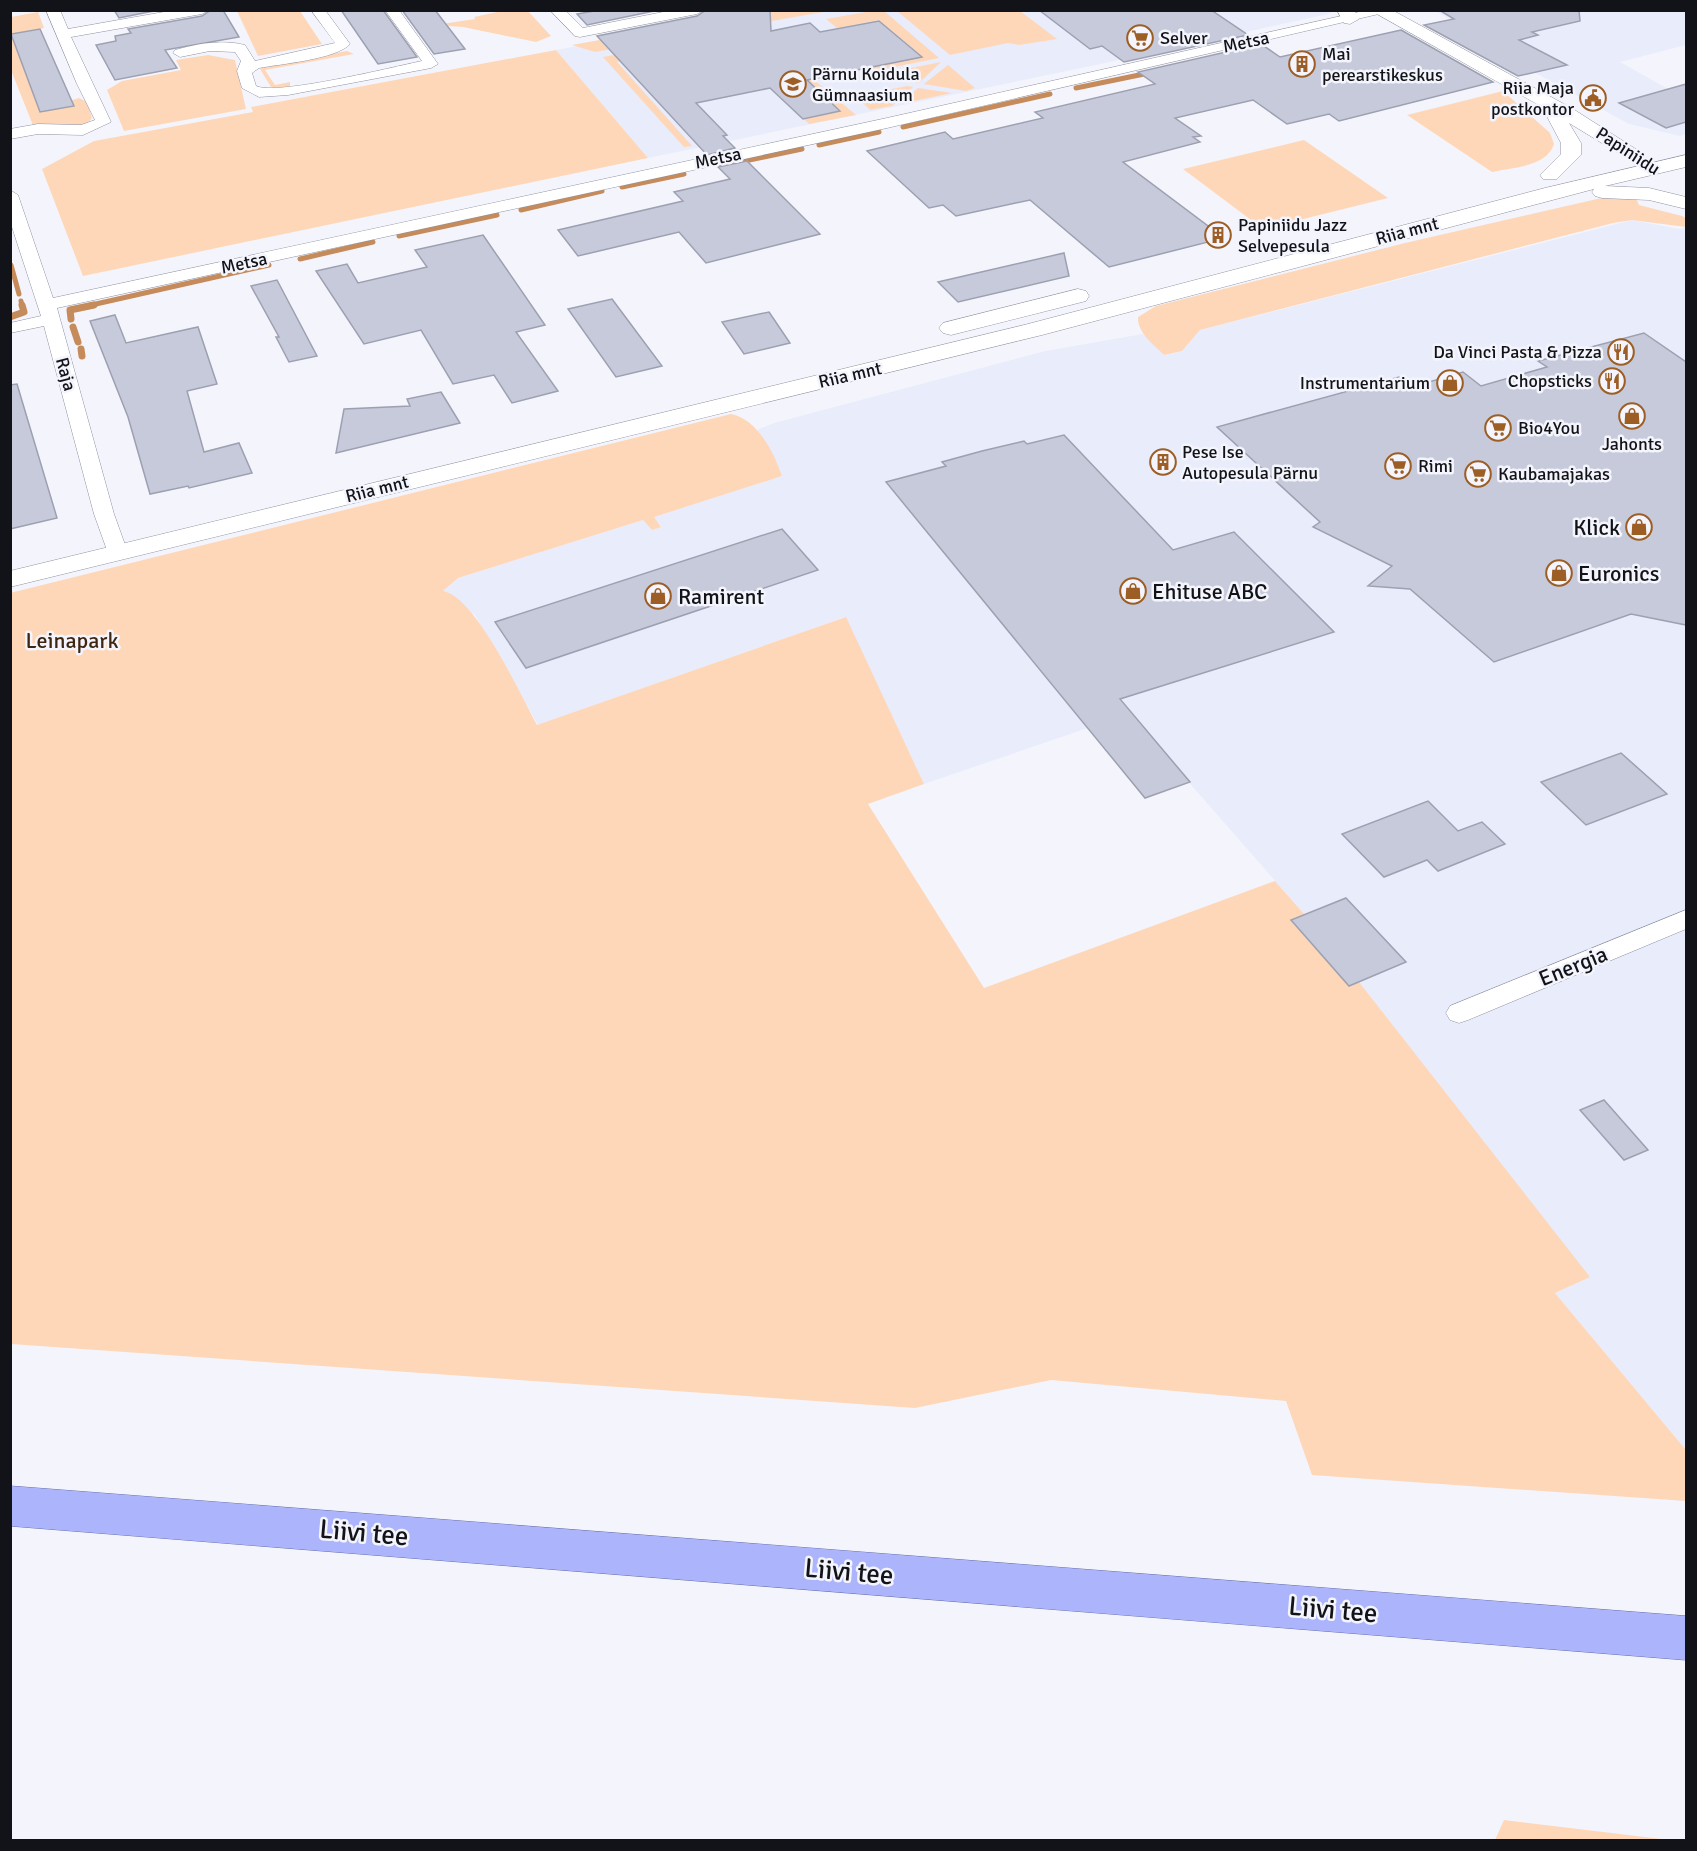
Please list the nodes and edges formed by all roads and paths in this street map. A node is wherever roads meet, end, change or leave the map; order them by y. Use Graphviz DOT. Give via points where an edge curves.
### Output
graph roads {
  1 [pos="53,10"];
  2 [pos="202,10"];
  3 [pos="318,10"];
  4 [pos="392,10"];
  5 [pos="557,10"];
  6 [pos="697,10"];
  7 [pos="1403,10"];
  8 [pos="1383,11"];
  9 [pos="1347,15"];
  10 [pos="64,34"];
  11 [pos="180,53"];
  12 [pos="245,70"];
  13 [pos="1550,105"];
  14 [pos="10,134"];
  15 [pos="1686,142"];
  16 [pos="1648,158"];
  17 [pos="1683,165"];
  18 [pos="1556,183"];
  19 [pos="1686,190"];
  20 [pos="10,195"];
  21 [pos="1686,203"];
  22 [pos="1133,282"];
  23 [pos="1100,290"];
  24 [pos="49,312"];
  25 [pos="10,328"];
  26 [pos="114,543"];
  27 [pos="10,557"];
  28 [pos="10,579"];
  29 [pos="1686,918"];
  30 [pos="1459,1012"];
  31 [pos="10,1506"];
  32 [pos="1686,1638"];
  1 -- 10 [label="street"];
  2 -- 10 [label="street"];
  3 -- 12 [label="street" via="343,44"];
  4 -- 12 [label="street" via="430,64 259,93 249,88"];
  5 -- 6 [label="street" via="580,33"];
  7 -- 16 [label="street, Papiniidu"];
  8 -- 9 [label="street, Metsa"];
  8 -- 13 [label="street, Papiniidu"];
  9 -- 24 [label="street, Metsa"];
  10 -- 14 [label="street" via="103,122 83,130 38,129"];
  11 -- 12 [label="street" via="210,47 240,48 248,61"];
  13 -- 16 [label="street, Papiniidu"];
  13 -- 18 [label="street" via="1571,143 1571,155"];
  15 -- 16 [label="main road, Riia mnt"];
  16 -- 17 [label="main road, Riia mnt"];
  16 -- 18 [label="main road, Riia mnt"];
  16 -- 19 [label="main road, Papiniidu"];
  18 -- 21 [label="main road" via="1649,194"];
  18 -- 22 [label="main road, Riia mnt"];
  18 -- 26 [label="main road, Riia mnt" via="1034,330"];
  20 -- 24 [label="street, Raja"];
  23 -- 26 [label="main road, Riia mnt"];
  24 -- 25 [label="street, Metsa"];
  24 -- 26 [label="street, Raja"];
  26 -- 27 [label="main road, Riia mnt"];
  26 -- 28 [label="main road, Riia mnt"];
  29 -- 30 [label="street, Energia"];
  31 -- 32 [label="highway, Liivi tee"];
}
